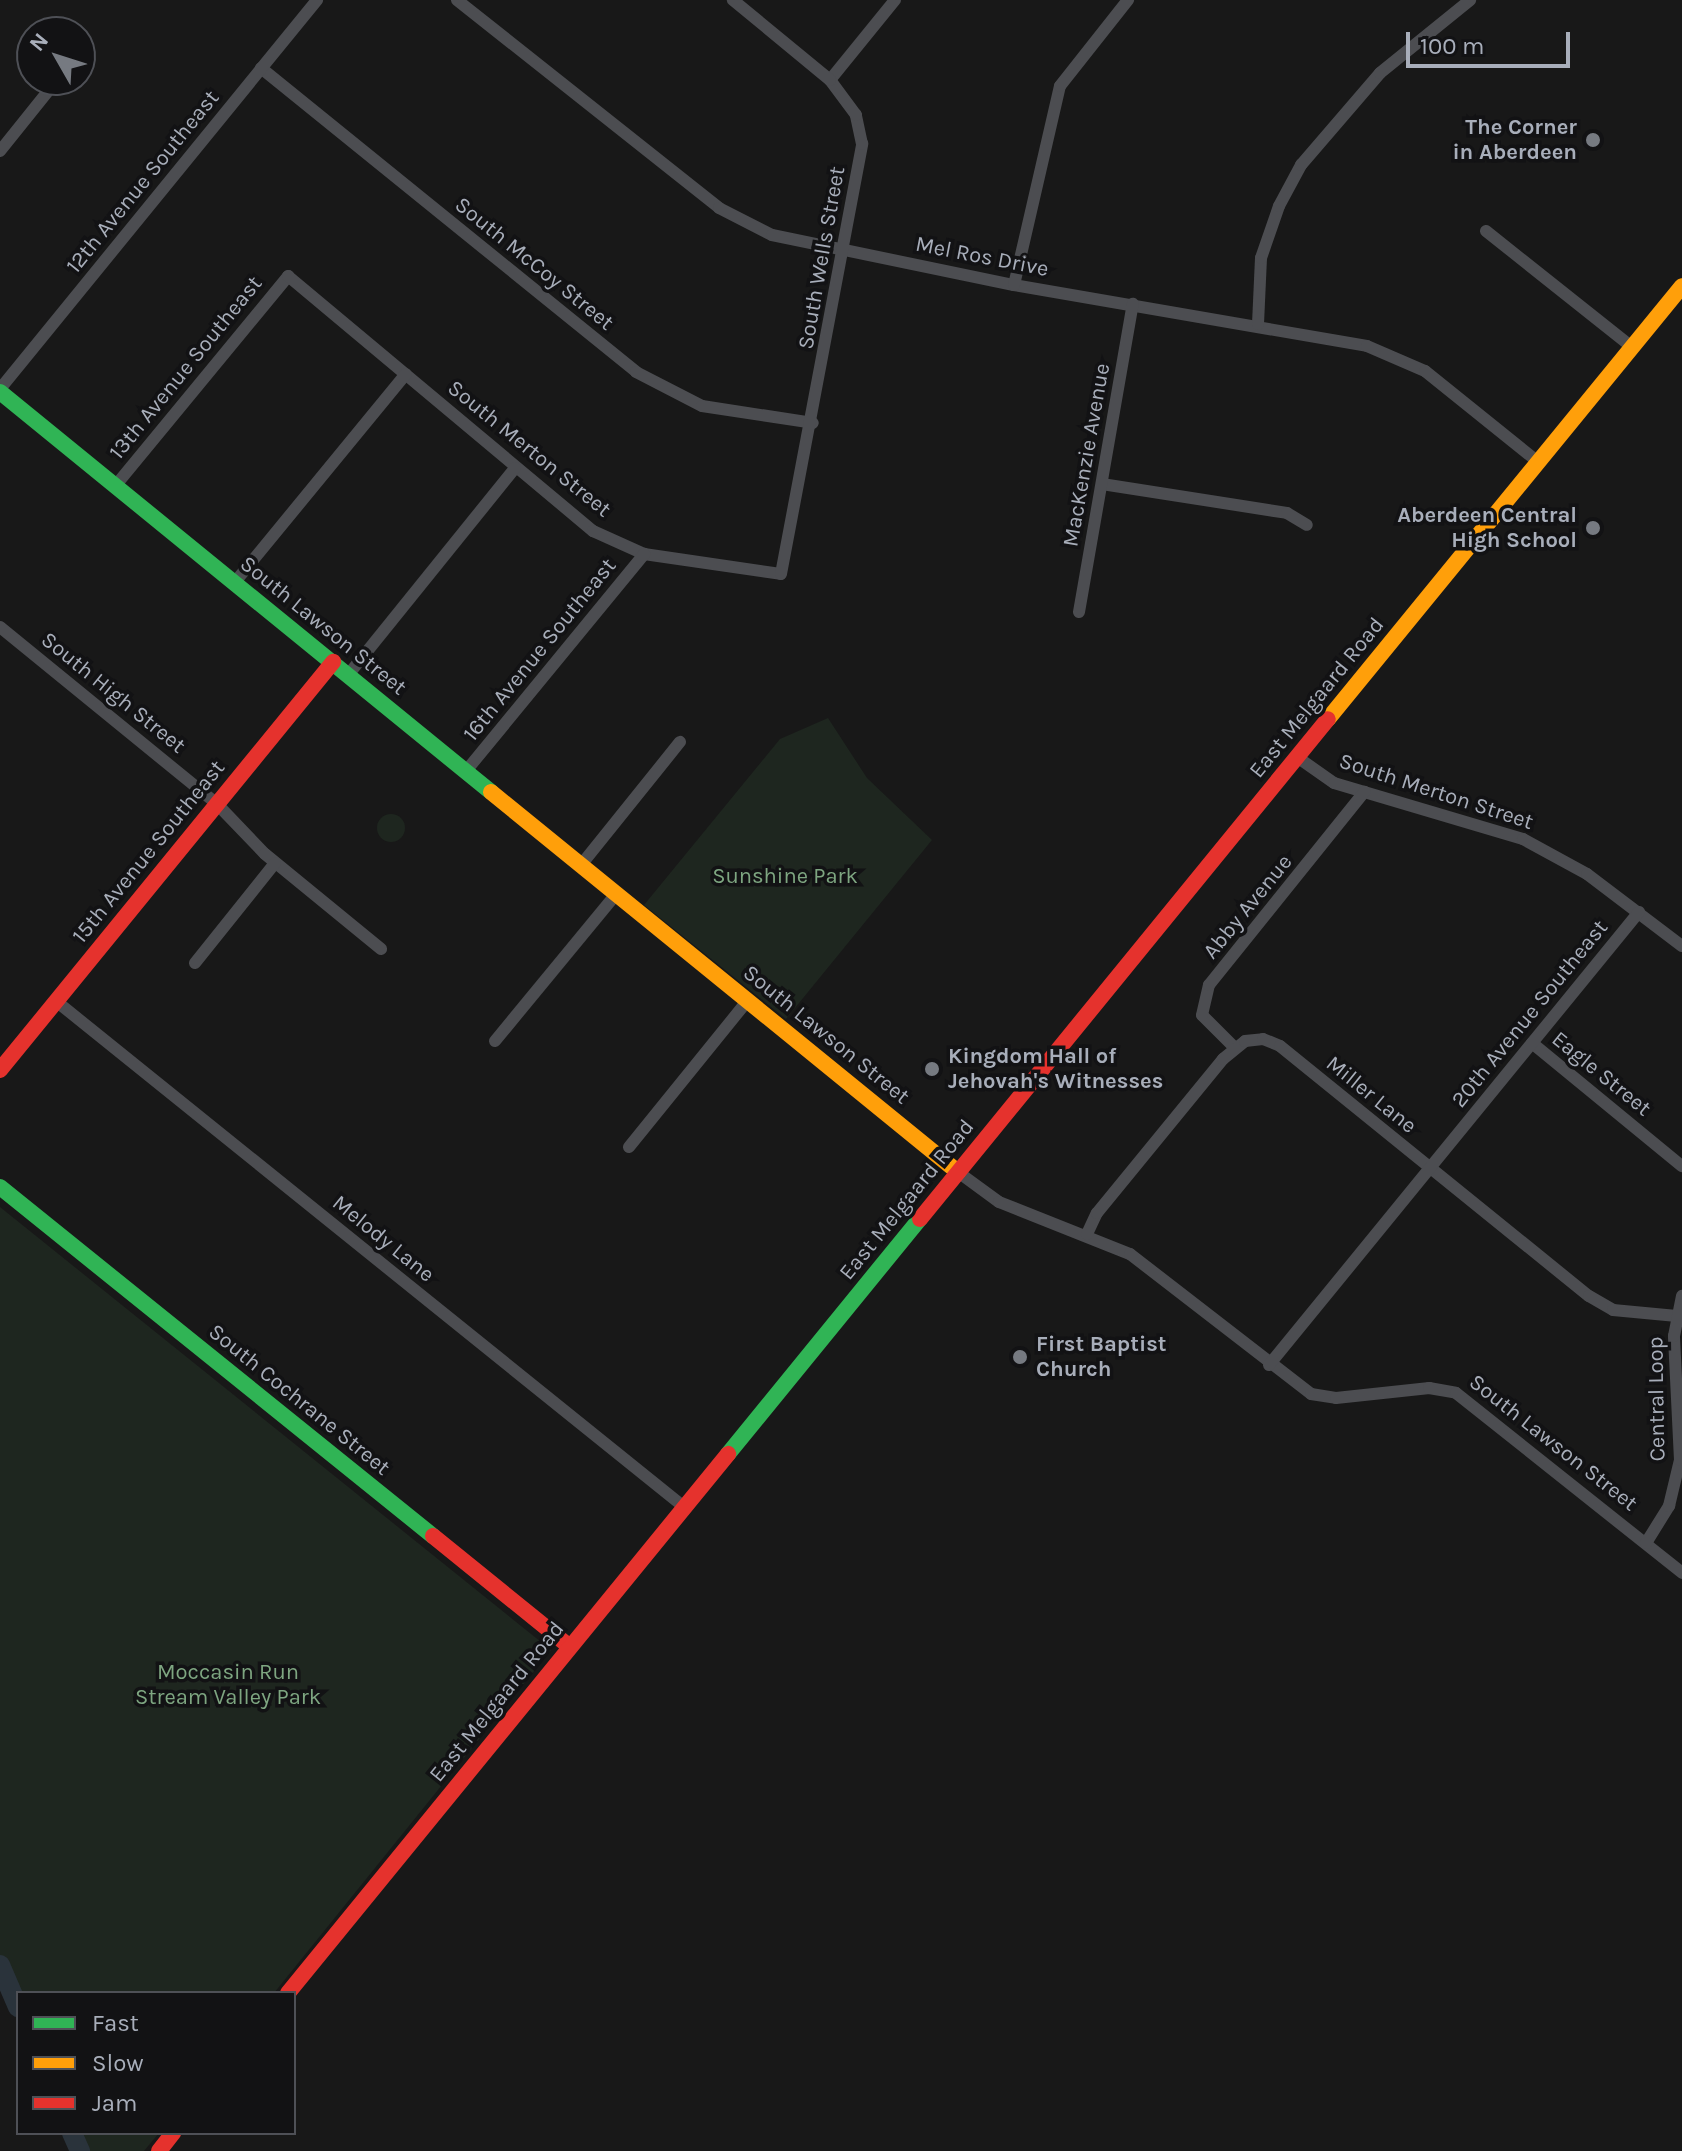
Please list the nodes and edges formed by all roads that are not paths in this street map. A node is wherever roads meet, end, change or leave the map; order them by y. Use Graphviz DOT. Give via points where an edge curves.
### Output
graph roads {
  1 [pos="317,0"];
  2 [pos="457,0"];
  3 [pos="733,0"];
  4 [pos="895,0"];
  5 [pos="1128,0"];
  6 [pos="1470,0"];
  7 [pos="261,68"];
  8 [pos="830,80"];
  9 [pos="44,96"];
  10 [pos="0,151"];
  11 [pos="1486,231"];
  12 [pos="844,250"];
  13 [pos="288,276"];
  14 [pos="1014,285"];
  15 [pos="1682,286"];
  16 [pos="1133,304"];
  17 [pos="1258,324"];
  18 [pos="1632,347"];
  19 [pos="406,374"];
  20 [pos="0,391"];
  21 [pos="813,423"];
  22 [pos="1538,462"];
  23 [pos="515,468"];
  24 [pos="1102,484"];
  25 [pos="116,485"];
  26 [pos="1307,525"];
  27 [pos="644,554"];
  28 [pos="781,574"];
  29 [pos="235,582"];
  30 [pos="1079,612"];
  31 [pos="0,627"];
  32 [pos="333,662"];
  33 [pos="348,675"];
  34 [pos="680,742"];
  35 [pos="1297,757"];
  36 [pos="466,771"];
  37 [pos="1364,792"];
  38 [pos="217,804"];
  39 [pos="275,863"];
  40 [pos="581,865"];
  41 [pos="616,894"];
  42 [pos="1639,912"];
  43 [pos="1682,946"];
  44 [pos="381,949"];
  45 [pos="195,963"];
  46 [pos="748,1000"];
  47 [pos="56,1001"];
  48 [pos="495,1041"];
  49 [pos="1532,1043"];
  50 [pos="1234,1047"];
  51 [pos="0,1070"];
  52 [pos="629,1147"];
  53 [pos="1682,1166"];
  54 [pos="1430,1168"];
  55 [pos="958,1172"];
  56 [pos="0,1187"];
  57 [pos="1087,1234"];
  58 [pos="1682,1296"];
  59 [pos="1677,1316"];
  60 [pos="1269,1365"];
  61 [pos="684,1507"];
  62 [pos="1646,1543"];
  63 [pos="1682,1573"];
  64 [pos="570,1647"];
  65 [pos="290,1991"];
  66 [pos="171,2135"];
  67 [pos="159,2151"];
  1 -- 7 [label="street, 12th Avenue Southeast"];
  2 -- 12 [label="street, Mel Ros Drive" via="719,208 772,235"];
  3 -- 8 [label="street, South Wells Street"];
  4 -- 8 [label="street"];
  5 -- 14 [label="street" via="1060,86"];
  6 -- 17 [label="street" via="1380,73 1301,165 1279,206 1261,258"];
  7 -- 20 [label="street, 12th Avenue Southeast"];
  7 -- 21 [label="street, South McCoy Street" via="636,372 702,406"];
  8 -- 12 [label="street, South Wells Street" via="856,115 862,144"];
  9 -- 10 [label="street"];
  11 -- 18 [label="street"];
  12 -- 14 [label="street, Mel Ros Drive"];
  12 -- 21 [label="street, South Wells Street"];
  13 -- 19 [label="street, South Merton Street"];
  13 -- 25 [label="street, 13th Avenue Southeast"];
  14 -- 16 [label="street, Mel Ros Drive"];
  15 -- 18 [label="street, East Melgaard Road"];
  16 -- 17 [label="street, Mel Ros Drive"];
  16 -- 24 [label="street, MacKenzie Avenue"];
  17 -- 22 [label="street, Mel Ros Drive" via="1398,357 1439,382"];
  18 -- 22 [label="street, East Melgaard Road"];
  19 -- 23 [label="street, South Merton Street"];
  19 -- 29 [label="street"];
  20 -- 25 [label="street, South Lawson Street"];
  21 -- 28 [label="street, South Wells Street"];
  22 -- 35 [label="street, East Melgaard Road"];
  23 -- 27 [label="street, South Merton Street" via="593,531"];
  23 -- 33 [label="street"];
  24 -- 26 [label="street" via="1287,513"];
  24 -- 30 [label="street, MacKenzie Avenue"];
  25 -- 29 [label="street, South Lawson Street"];
  27 -- 28 [label="street, South Merton Street"];
  27 -- 36 [label="street, 16th Avenue Southeast"];
  29 -- 32 [label="street, South Lawson Street"];
  31 -- 38 [label="street, South High Street"];
  32 -- 33 [label="street, South Lawson Street"];
  32 -- 38 [label="street, 15th Avenue Southeast"];
  33 -- 36 [label="street, South Lawson Street"];
  34 -- 40 [label="street"];
  35 -- 37 [label="street, South Merton Street" via="1334,783"];
  35 -- 55 [label="street, East Melgaard Road"];
  36 -- 40 [label="street, South Lawson Street"];
  37 -- 42 [label="street, South Merton Street" via="1523,839"];
  37 -- 50 [label="street, Abby Avenue" via="1209,985 1202,1015"];
  38 -- 39 [label="street, South High Street"];
  38 -- 47 [label="street, 15th Avenue Southeast"];
  39 -- 44 [label="street, South High Street"];
  39 -- 45 [label="street"];
  40 -- 41 [label="street, South Lawson Street"];
  41 -- 46 [label="street, South Lawson Street"];
  41 -- 48 [label="street"];
  42 -- 43 [label="street, South Merton Street"];
  42 -- 49 [label="street, 20th Avenue Southeast"];
  46 -- 52 [label="street"];
  46 -- 55 [label="street, South Lawson Street"];
  47 -- 51 [label="street, 15th Avenue Southeast"];
  47 -- 61 [label="street, Melody Lane"];
  49 -- 53 [label="street, Eagle Street"];
  49 -- 54 [label="street, 20th Avenue Southeast"];
  50 -- 54 [label="street, Miller Lane" via="1253,1040 1280,1046"];
  50 -- 57 [label="street" via="1097,1213"];
  54 -- 59 [label="street, Miller Lane" via="1602,1305"];
  54 -- 60 [label="street, 20th Avenue Southeast"];
  55 -- 57 [label="street, South Lawson Street" via="999,1202"];
  55 -- 61 [label="street, East Melgaard Road"];
  56 -- 64 [label="street, South Cochrane Street"];
  57 -- 60 [label="street, South Lawson Street" via="1159,1275"];
  58 -- 59 [label="street, Central Loop"];
  59 -- 62 [label="street, Central Loop" via="1680,1460 1669,1506"];
  60 -- 62 [label="street, South Lawson Street" via="1297,1387 1323,1397 1429,1388 1456,1393"];
  61 -- 64 [label="street, East Melgaard Road"];
  62 -- 63 [label="street, South Lawson Street"];
  64 -- 65 [label="street, East Melgaard Road"];
  66 -- 67 [label="street"];
}
